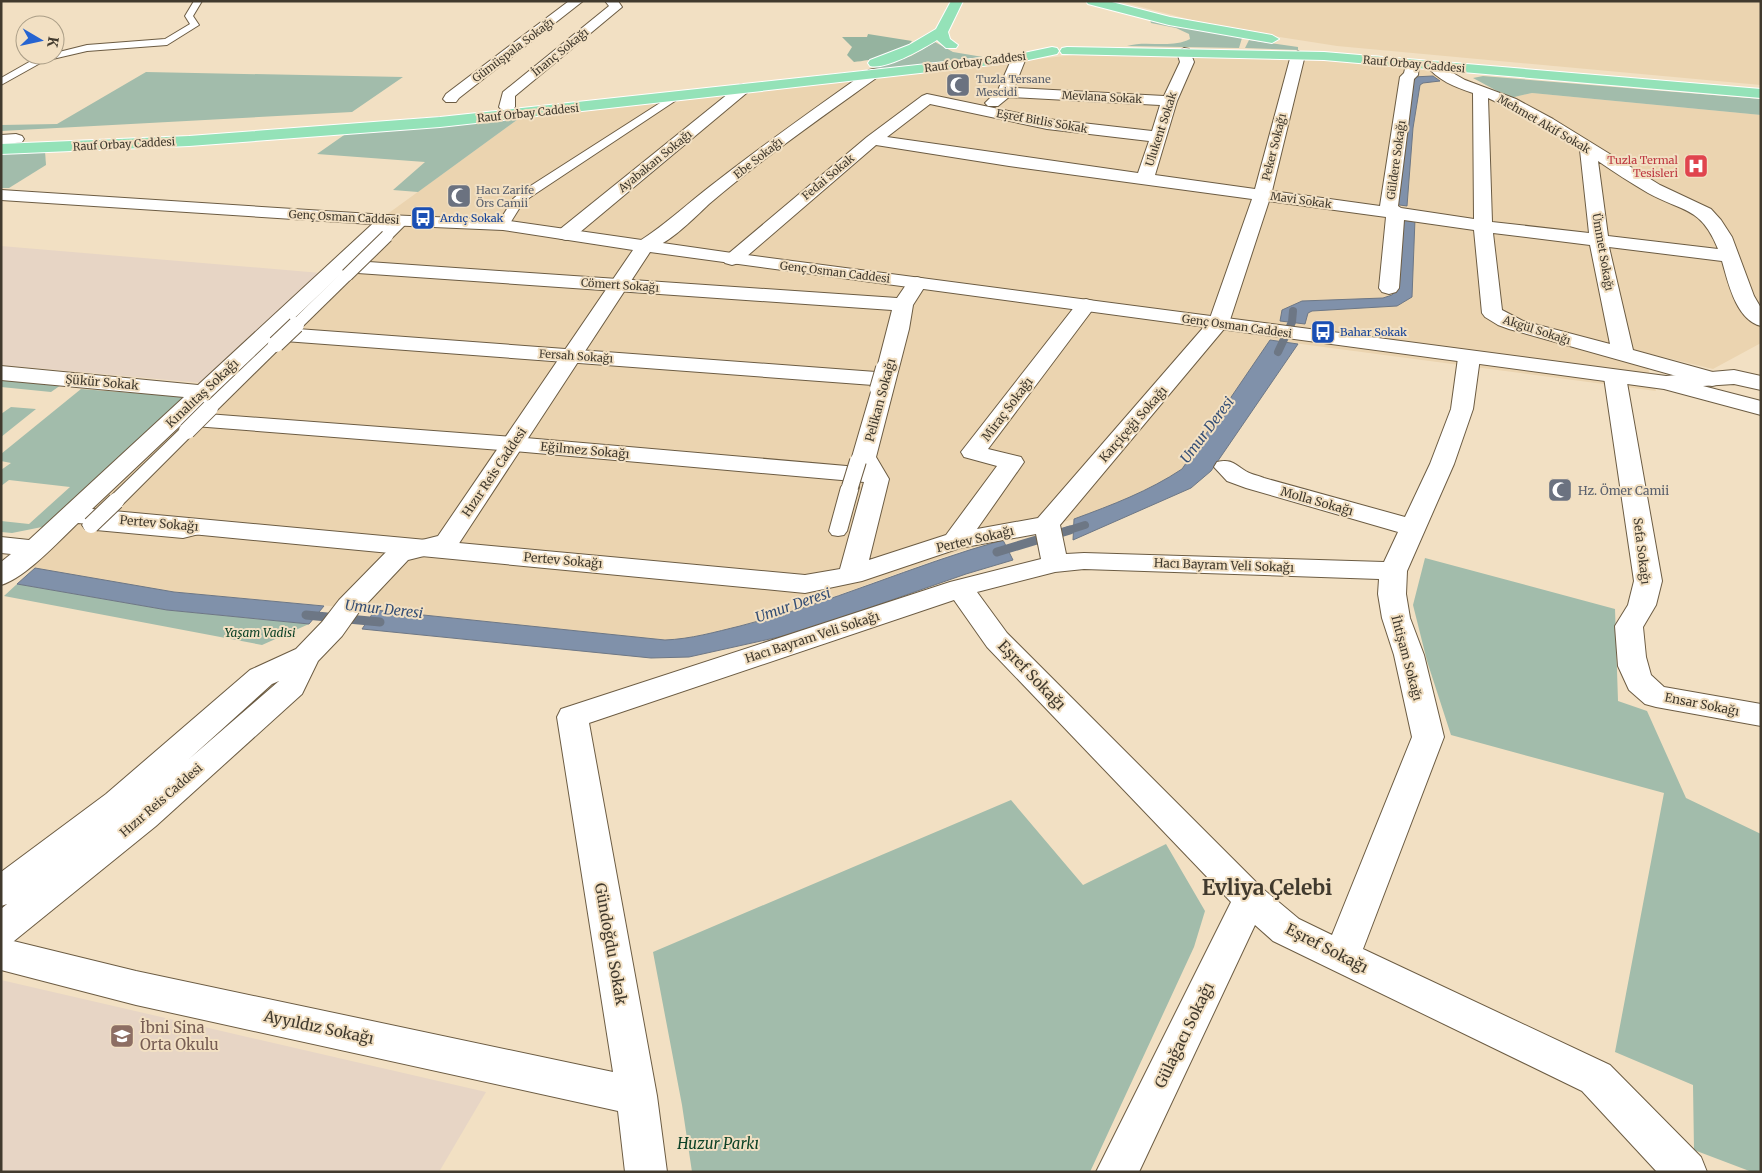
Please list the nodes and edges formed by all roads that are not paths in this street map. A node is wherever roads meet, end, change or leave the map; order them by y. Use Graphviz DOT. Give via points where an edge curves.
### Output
graph roads {
  1 [pos="198,1"];
  2 [pos="577,1"];
  3 [pos="611,1"];
  4 [pos="957,1"];
  5 [pos="1092,1"];
  6 [pos="1108,5"];
  7 [pos="1141,27"];
  8 [pos="941,32"];
  9 [pos="1130,39"];
  10 [pos="1059,51"];
  11 [pos="1184,52"];
  12 [pos="1298,55"];
  13 [pos="1019,58"];
  14 [pos="1412,64"];
  15 [pos="1433,65"];
  16 [pos="874,74"];
  17 [pos="1,82"];
  18 [pos="1761,87"];
  19 [pos="744,88"];
  20 [pos="1480,90"];
  21 [pos="1005,92"];
  22 [pos="1761,94"];
  23 [pos="674,97"];
  24 [pos="451,99"];
  25 [pos="927,99"];
  26 [pos="1169,100"];
  27 [pos="507,107"];
  28 [pos="980,110"];
  29 [pos="1159,137"];
  30 [pos="873,140"];
  31 [pos="4,144"];
  32 [pos="1588,149"];
  33 [pos="1145,179"];
  34 [pos="1,195"];
  35 [pos="1262,195"];
  36 [pos="1395,213"];
  37 [pos="393,225"];
  38 [pos="503,225"];
  39 [pos="1482,226"];
  40 [pos="566,234"];
  41 [pos="1599,242"];
  42 [pos="645,246"];
  43 [pos="1729,256"];
  44 [pos="732,259"];
  45 [pos="342,270"];
  46 [pos="917,283"];
  47 [pos="619,284"];
  48 [pos="1389,288"];
  49 [pos="902,305"];
  50 [pos="1086,305"];
  51 [pos="1761,320"];
  52 [pos="1219,323"];
  53 [pos="271,338"];
  54 [pos="892,342"];
  55 [pos="572,355"];
  56 [pos="1469,358"];
  57 [pos="1761,365"];
  58 [pos="1619,366"];
  59 [pos="1,373"];
  60 [pos="1719,378"];
  61 [pos="883,379"];
  62 [pos="1666,383"];
  63 [pos="1761,383"];
  64 [pos="207,400"];
  65 [pos="1755,408"];
  66 [pos="181,425"];
  67 [pos="514,444"];
  68 [pos="1226,467"];
  69 [pos="867,468"];
  70 [pos="116,500"];
  71 [pos="81,520"];
  72 [pos="1413,528"];
  73 [pos="838,531"];
  74 [pos="955,540"];
  75 [pos="1050,542"];
  76 [pos="429,548"];
  77 [pos="13,559"];
  78 [pos="1394,571"];
  79 [pos="852,575"];
  80 [pos="960,588"];
  81 [pos="306,656"];
  82 [pos="1644,689"];
  83 [pos="1761,715"];
  84 [pos="572,716"];
  85 [pos="1,892"];
  86 [pos="1250,899"];
  87 [pos="1,930"];
  88 [pos="1,954"];
  89 [pos="1342,957"];
  90 [pos="637,1096"];
  91 [pos="646,1172"];
  92 [pos="1117,1172"];
  93 [pos="1686,1172"];
  1 -- 17 [label="lane" via="189,16 195,25 167,42 87,48 41,59"];
  2 -- 24 [label="street, Gümüşpala Sokağı"];
  3 -- 27 [label="street, İnanç Sokağı" via="616,7 508,95"];
  4 -- 8 [label="main road"];
  5 -- 6 [label="main road, Rauf Orbay Caddesi"];
  6 -- 7 [label="main road, Rauf Orbay Caddesi"];
  6 -- 18 [label="main road, Rauf Orbay Caddesi" via="1199,27 1326,47"];
  8 -- 10 [label="main road, Rauf Orbay Caddesi" via="944,41 965,50"];
  8 -- 27 [label="main road, Rauf Orbay Caddesi" via="899,56 850,68"];
  9 -- 10 [label="main road, Rauf Orbay Caddesi" via="1104,46"];
  10 -- 11 [label="main road, Rauf Orbay Caddesi"];
  10 -- 13 [label="main road, Rauf Orbay Caddesi"];
  11 -- 12 [label="main road, Rauf Orbay Caddesi"];
  11 -- 26 [label="street, Ulukent Sokak" via="1187,62"];
  12 -- 14 [label="main road, Rauf Orbay Caddesi"];
  12 -- 35 [label="street, Peker Sokağı"];
  13 -- 16 [label="main road, Rauf Orbay Caddesi"];
  13 -- 21 [label="street"];
  14 -- 15 [label="main road, Rauf Orbay Caddesi"];
  14 -- 36 [label="street, Güldere Sokağı" via="1411,75 1407,76 1389,207"];
  15 -- 20 [label="street, Mehmet Akif Sokak" via="1455,82"];
  15 -- 22 [label="main road, Rauf Orbay Caddesi"];
  16 -- 19 [label="main road, Rauf Orbay Caddesi"];
  16 -- 42 [label="street, Ebe Sokağı" via="798,126"];
  19 -- 23 [label="main road, Rauf Orbay Caddesi"];
  19 -- 40 [label="street, Ayabakan Sokağı"];
  20 -- 32 [label="street, Mehmet Akif Sokak" via="1511,102"];
  20 -- 39 [label="street, Akgül Sokağı"];
  21 -- 26 [label="street, Mevlana Sokak"];
  21 -- 28 [label="street"];
  23 -- 31 [label="main road, Rauf Orbay Caddesi" via="399,126 188,140"];
  23 -- 38 [label="lane" via="525,195"];
  25 -- 28 [label="street, Eşref Bitlis Sokak"];
  25 -- 30 [label="street, Fedai Sokak"];
  26 -- 29 [label="street, Ulukent Sokak"];
  27 -- 31 [label="main road, Rauf Orbay Caddesi"];
  28 -- 29 [label="street, Eşref Bitlis Sokak" via="1065,127"];
  29 -- 33 [label="street, Ulukent Sokak"];
  30 -- 33 [label="street, Mavi Sokak"];
  30 -- 44 [label="street, Fedai Sokak"];
  32 -- 41 [label="street, Ümmet Sokağı"];
  32 -- 43 [label="street, Mehmet Akif Sokak" via="1655,190 1707,215"];
  33 -- 35 [label="street, Mavi Sokak"];
  34 -- 37 [label="street, Genç Osman Caddesi"];
  35 -- 36 [label="street, Mavi Sokak"];
  35 -- 52 [label="street, Peker Sokağı"];
  36 -- 39 [label="street, Mavi Sokak"];
  36 -- 48 [label="street, Güldere Sokağı"];
  37 -- 38 [label="street, Genç Osman Caddesi"];
  37 -- 45 [label="street, Kınalıtaş Sokağı"];
  38 -- 40 [label="street, Genç Osman Caddesi"];
  39 -- 41 [label="street, Mavi Sokak"];
  39 -- 58 [label="street, Akgül Sokağı" via="1492,313 1505,322"];
  40 -- 42 [label="street, Genç Osman Caddesi"];
  41 -- 43 [label="street, Mavi Sokak"];
  41 -- 58 [label="street, Ümmet Sokağı"];
  42 -- 44 [label="street, Genç Osman Caddesi"];
  42 -- 47 [label="street, Hızır Reis Caddesi"];
  43 -- 51 [label="street, Mehmet Akif Sokak" via="1749,309"];
  44 -- 46 [label="street, Genç Osman Caddesi"];
  45 -- 47 [label="street, Cömert Sokağı"];
  45 -- 53 [label="street, Kınalıtaş Sokağı"];
  45 -- 53 [label="lane, bridge" via="296,325"];
  46 -- 49 [label="street, Pelikan Sokağı"];
  46 -- 50 [label="street, Genç Osman Caddesi"];
  47 -- 49 [label="street, Cömert Sokağı"];
  47 -- 55 [label="street, Hızır Reis Caddesi"];
  49 -- 61 [label="street, Pelikan Sokağı" via="899,329"];
  50 -- 52 [label="street, Genç Osman Caddesi"];
  50 -- 74 [label="street, Miraç Sokağı" via="974,452 1012,462"];
  52 -- 56 [label="street, Genç Osman Caddesi"];
  52 -- 75 [label="street, Karçiçeği Sokağı"];
  53 -- 55 [label="street, Fersah Sokağı"];
  53 -- 64 [label="street, Kınalıtaş Sokağı"];
  54 -- 61 [label="lane"];
  55 -- 61 [label="street, Fersah Sokağı"];
  55 -- 67 [label="street, Hızır Reis Caddesi"];
  56 -- 58 [label="street, Genç Osman Caddesi"];
  56 -- 72 [label="street, İhtişam Sokağı" via="1462,409"];
  57 -- 60 [label="street"];
  58 -- 60 [label="street, Akgül Sokağı"];
  58 -- 62 [label="street, Genç Osman Caddesi"];
  58 -- 82 [label="street, Sefa Sokağı" via="1648,581 1640,613 1629,626 1634,674"];
  59 -- 64 [label="street, Şükür Sokak"];
  60 -- 62 [label="street, Genç Osman Caddesi"];
  60 -- 63 [label="street, Genç Osman Caddesi" via="1743,378"];
  60 -- 65 [label="street, Genç Osman Caddesi" via="1716,390 1727,398"];
  61 -- 69 [label="street, Pelikan Sokağı" via="864,457"];
  62 -- 65 [label="street, Genç Osman Caddesi"];
  64 -- 66 [label="street, Kınalıtaş Sokağı"];
  66 -- 67 [label="street, Eğilmez Sokağı"];
  66 -- 70 [label="lane"];
  66 -- 71 [label="street, Kınalıtaş Sokağı"];
  67 -- 69 [label="street, Eğilmez Sokağı"];
  67 -- 76 [label="street, Hızır Reis Caddesi" via="447,542"];
  68 -- 72 [label="street, Molla Sokağı" via="1236,476 1255,484"];
  69 -- 73 [label="lane, bridge" via="850,487"];
  69 -- 79 [label="street" via="877,479"];
  70 -- 71 [label="lane, bridge"];
  71 -- 76 [label="street, Pertev Sokağı"];
  71 -- 77 [label="street, Kınalıtaş Sokağı"];
  72 -- 78 [label="street, İhtişam Sokağı"];
  74 -- 75 [label="street, Pertev Sokağı"];
  74 -- 79 [label="street, Pertev Sokağı"];
  75 -- 78 [label="street, Hacı Bayram Veli Sokağı" via="1084,561"];
  75 -- 80 [label="street, Hacı Bayram Veli Sokağı"];
  76 -- 79 [label="street, Pertev Sokağı" via="805,584"];
  76 -- 81 [label="street, Hızır Reis Caddesi" via="399,554"];
  78 -- 89 [label="street, İhtişam Sokağı" via="1392,594 1396,618 1409,656 1428,737"];
  80 -- 84 [label="street, Hacı Bayram Veli Sokağı"];
  80 -- 86 [label="street, Eşref Sokağı" via="997,640"];
  81 -- 85 [label="street, Hızır Reis Caddesi" via="261,677 118,803"];
  81 -- 87 [label="street, Hızır Reis Caddesi" via="290,687 144,817"];
  82 -- 83 [label="street, Ensar Sokağı" via="1656,696"];
  84 -- 90 [label="street, Gündoğdu Sokak"];
  86 -- 89 [label="street, Eşref Sokağı" via="1286,930"];
  86 -- 92 [label="street, Gülağacı Sokağı"];
  88 -- 90 [label="street, Ayyıldız Sokağı" via="136,988"];
  89 -- 93 [label="street, Eşref Sokağı" via="1596,1078"];
  90 -- 91 [label="street, Gündoğdu Sokak"];
}
